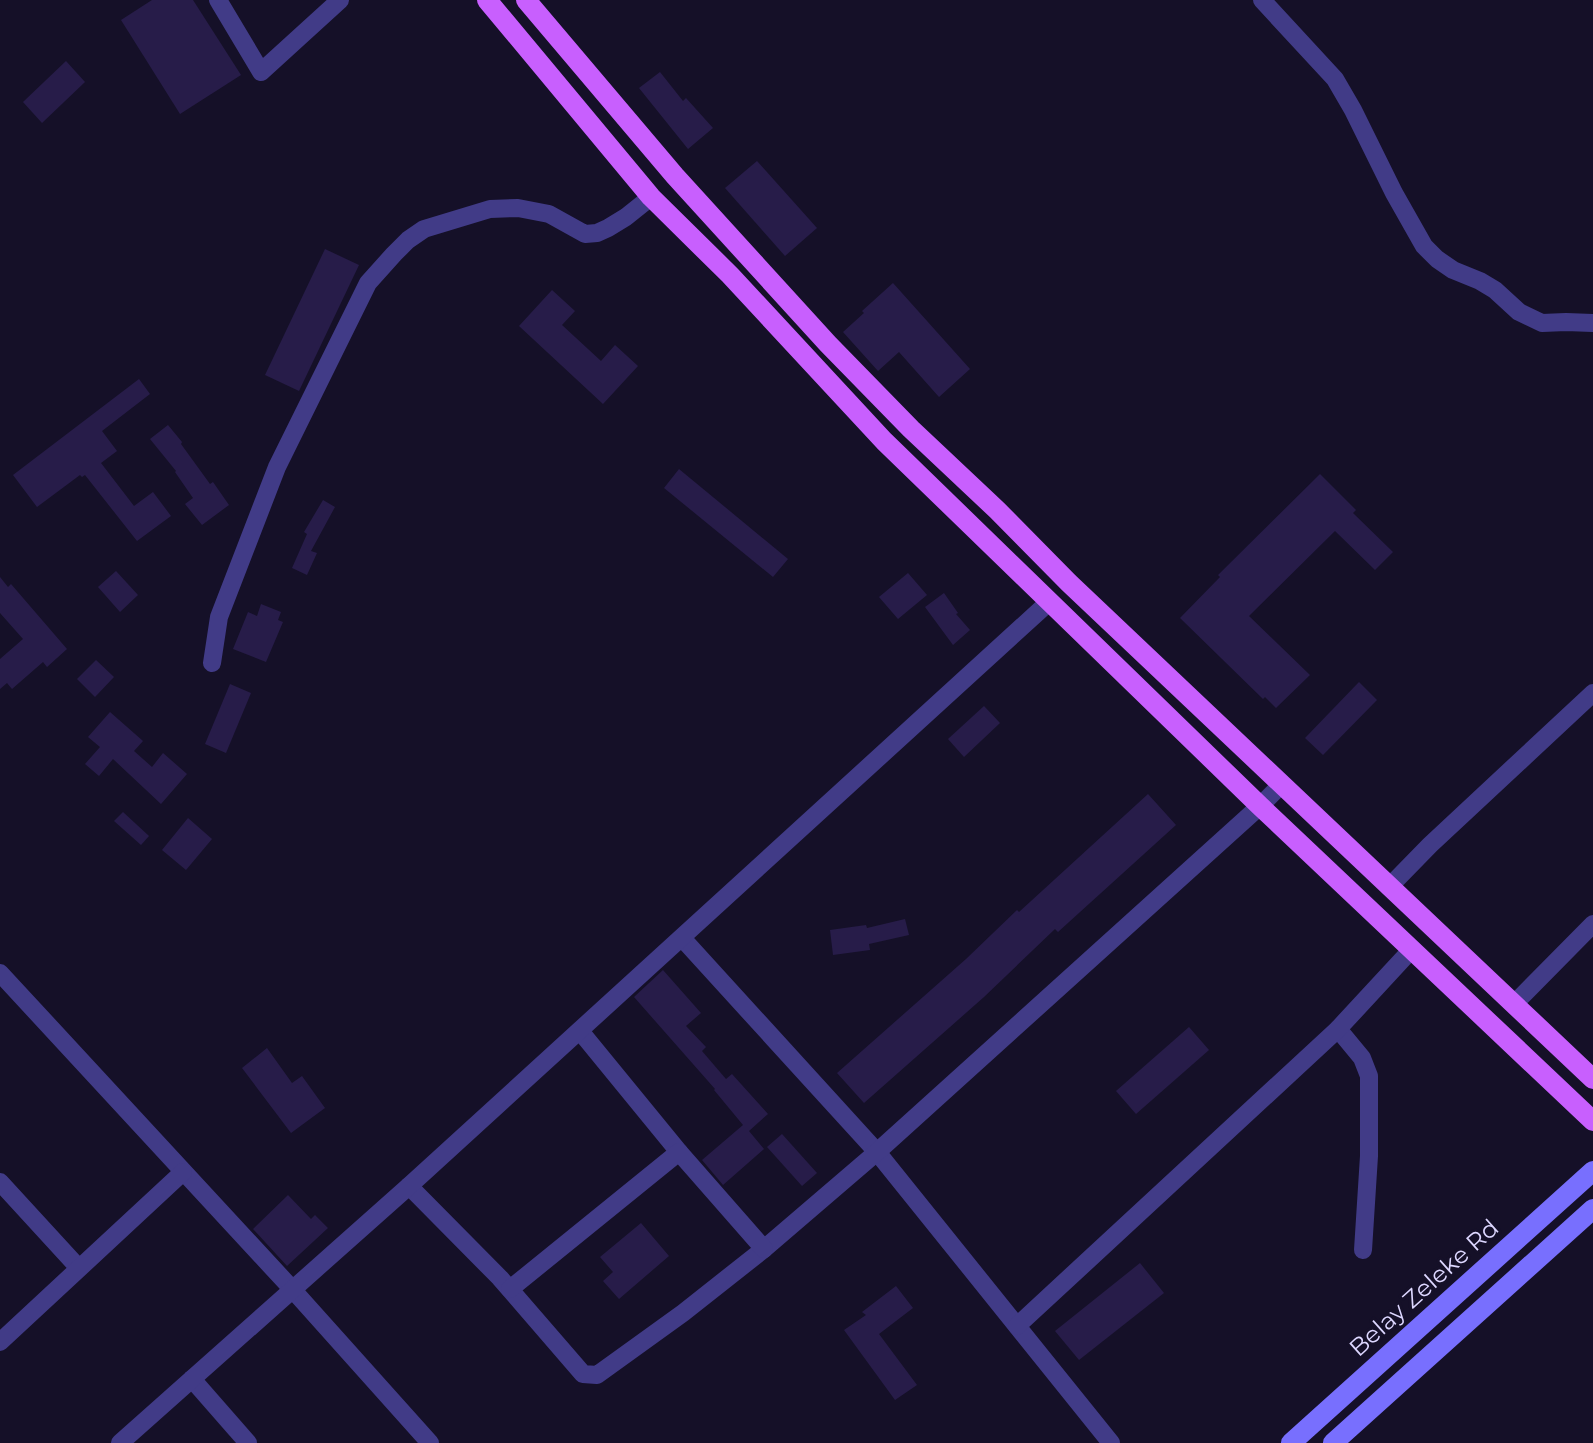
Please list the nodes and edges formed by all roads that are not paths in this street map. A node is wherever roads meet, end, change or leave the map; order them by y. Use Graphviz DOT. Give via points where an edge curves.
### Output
graph roads {
  1 [pos="218,0"];
  2 [pos="340,0"];
  3 [pos="526,0"];
  4 [pos="1262,0"];
  5 [pos="495,3"];
  6 [pos="651,197"];
  7 [pos="1593,323"];
  8 [pos="1027,543"];
  9 [pos="1009,561"];
  10 [pos="1049,602"];
  11 [pos="212,663"];
  12 [pos="1593,693"];
  13 [pos="1281,785"];
  14 [pos="1260,806"];
  15 [pos="1389,887"];
  16 [pos="1593,924"];
  17 [pos="682,938"];
  18 [pos="1412,949"];
  19 [pos="0,973"];
  20 [pos="1514,1004"];
  21 [pos="1338,1029"];
  22 [pos="580,1031"];
  23 [pos="1593,1079"];
  24 [pos="1593,1121"];
  25 [pos="679,1152"];
  26 [pos="877,1152"];
  27 [pos="1593,1171"];
  28 [pos="183,1172"];
  29 [pos="0,1182"];
  30 [pos="409,1186"];
  31 [pos="1593,1209"];
  32 [pos="764,1249"];
  33 [pos="1363,1250"];
  34 [pos="78,1267"];
  35 [pos="510,1289"];
  36 [pos="293,1290"];
  37 [pos="1017,1326"];
  38 [pos="0,1342"];
  39 [pos="192,1379"];
  40 [pos="120,1443"];
  41 [pos="248,1443"];
  42 [pos="430,1443"];
  43 [pos="1111,1443"];
  44 [pos="1291,1443"];
  45 [pos="1333,1443"];
  1 -- 2 [label="street" via="261,72"];
  3 -- 8 [label="main road" via="675,176 828,344"];
  4 -- 7 [label="street" via="1335,79 1424,246 1437,259 1542,323"];
  5 -- 6 [label="main road"];
  6 -- 9 [label="main road" via="884,441"];
  6 -- 11 [label="street" via="597,233 585,234 549,214 490,209 424,229 394,254 368,283 277,467 219,617"];
  8 -- 9 [label="main road"];
  8 -- 13 [label="main road"];
  9 -- 10 [label="main road"];
  10 -- 14 [label="main road"];
  10 -- 17 [label="street"];
  12 -- 15 [label="street"];
  13 -- 14 [label="street"];
  13 -- 15 [label="main road"];
  14 -- 18 [label="main road"];
  14 -- 26 [label="street"];
  15 -- 20 [label="main road"];
  16 -- 20 [label="street"];
  17 -- 22 [label="street"];
  17 -- 26 [label="street"];
  18 -- 21 [label="street"];
  18 -- 24 [label="main road"];
  19 -- 28 [label="street"];
  20 -- 23 [label="main road"];
  21 -- 33 [label="street" via="1362,1058 1369,1076"];
  21 -- 37 [label="street"];
  22 -- 25 [label="street"];
  22 -- 30 [label="street"];
  25 -- 32 [label="street"];
  25 -- 35 [label="street"];
  26 -- 32 [label="street"];
  26 -- 37 [label="street"];
  27 -- 44 [label="street, Belay Zeleke Rd"];
  28 -- 34 [label="street"];
  28 -- 36 [label="street"];
  29 -- 34 [label="street"];
  30 -- 35 [label="street"];
  30 -- 36 [label="street"];
  31 -- 45 [label="street"];
  32 -- 35 [label="street" via="597,1375 583,1374"];
  34 -- 38 [label="street"];
  36 -- 39 [label="street"];
  36 -- 42 [label="street"];
  37 -- 43 [label="street"];
  39 -- 40 [label="street"];
  39 -- 41 [label="street"];
}
